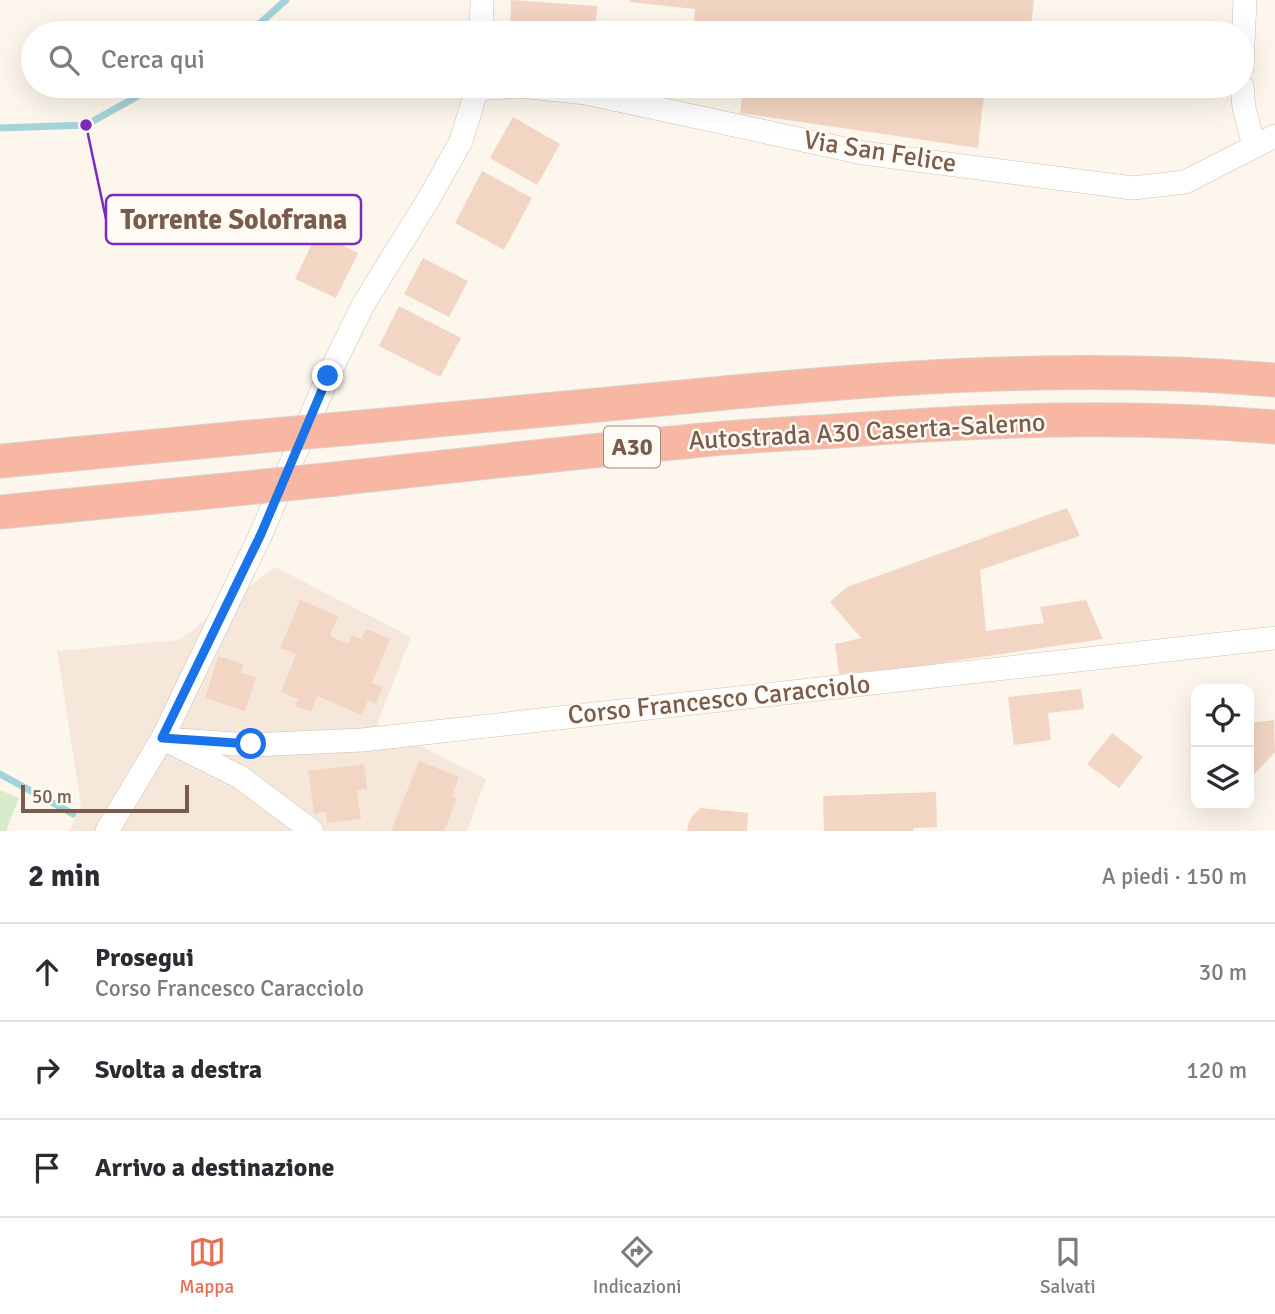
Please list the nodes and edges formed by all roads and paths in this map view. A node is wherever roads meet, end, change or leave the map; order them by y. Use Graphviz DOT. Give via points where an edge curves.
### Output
graph roads {
  1 [pos="482,0"];
  2 [pos="1245,0"];
  3 [pos="481,21"];
  4 [pos="1244,21"];
  5 [pos="474,98"];
  6 [pos="609,98"];
  7 [pos="1243,98"];
  8 [pos="1275,136"];
  9 [pos="1254,146"];
  10 [pos="1275,380"];
  11 [pos="1275,427"];
  12 [pos="0,461"];
  13 [pos="0,512"];
  14 [pos="1275,638"];
  15 [pos="162,738"];
  16 [pos="107,831"];
  17 [pos="312,831"];
  1 -- 3 [label="street"];
  2 -- 4 [label="street"];
  5 -- 15 [label="street" via="461,141 363,305 328,376 261,534"];
  6 -- 9 [label="street, Via San Felice" via="863,153 1133,188 1185,182"];
  7 -- 9 [label="street"];
  8 -- 9 [label="street, Via San Felice"];
  10 -- 12 [label="highway, Autostrada A30 Caserta-Salerno / A30, bridge" via="1109,372 898,378"];
  11 -- 13 [label="highway, Autostrada A30 Caserta-Salerno / A30, bridge" via="1011,420 929,424 695,441"];
  14 -- 15 [label="street, Corso Francesco Caracciolo" via="362,740 251,744"];
  15 -- 16 [label="street"];
  15 -- 17 [label="street" via="240,777"];
}
